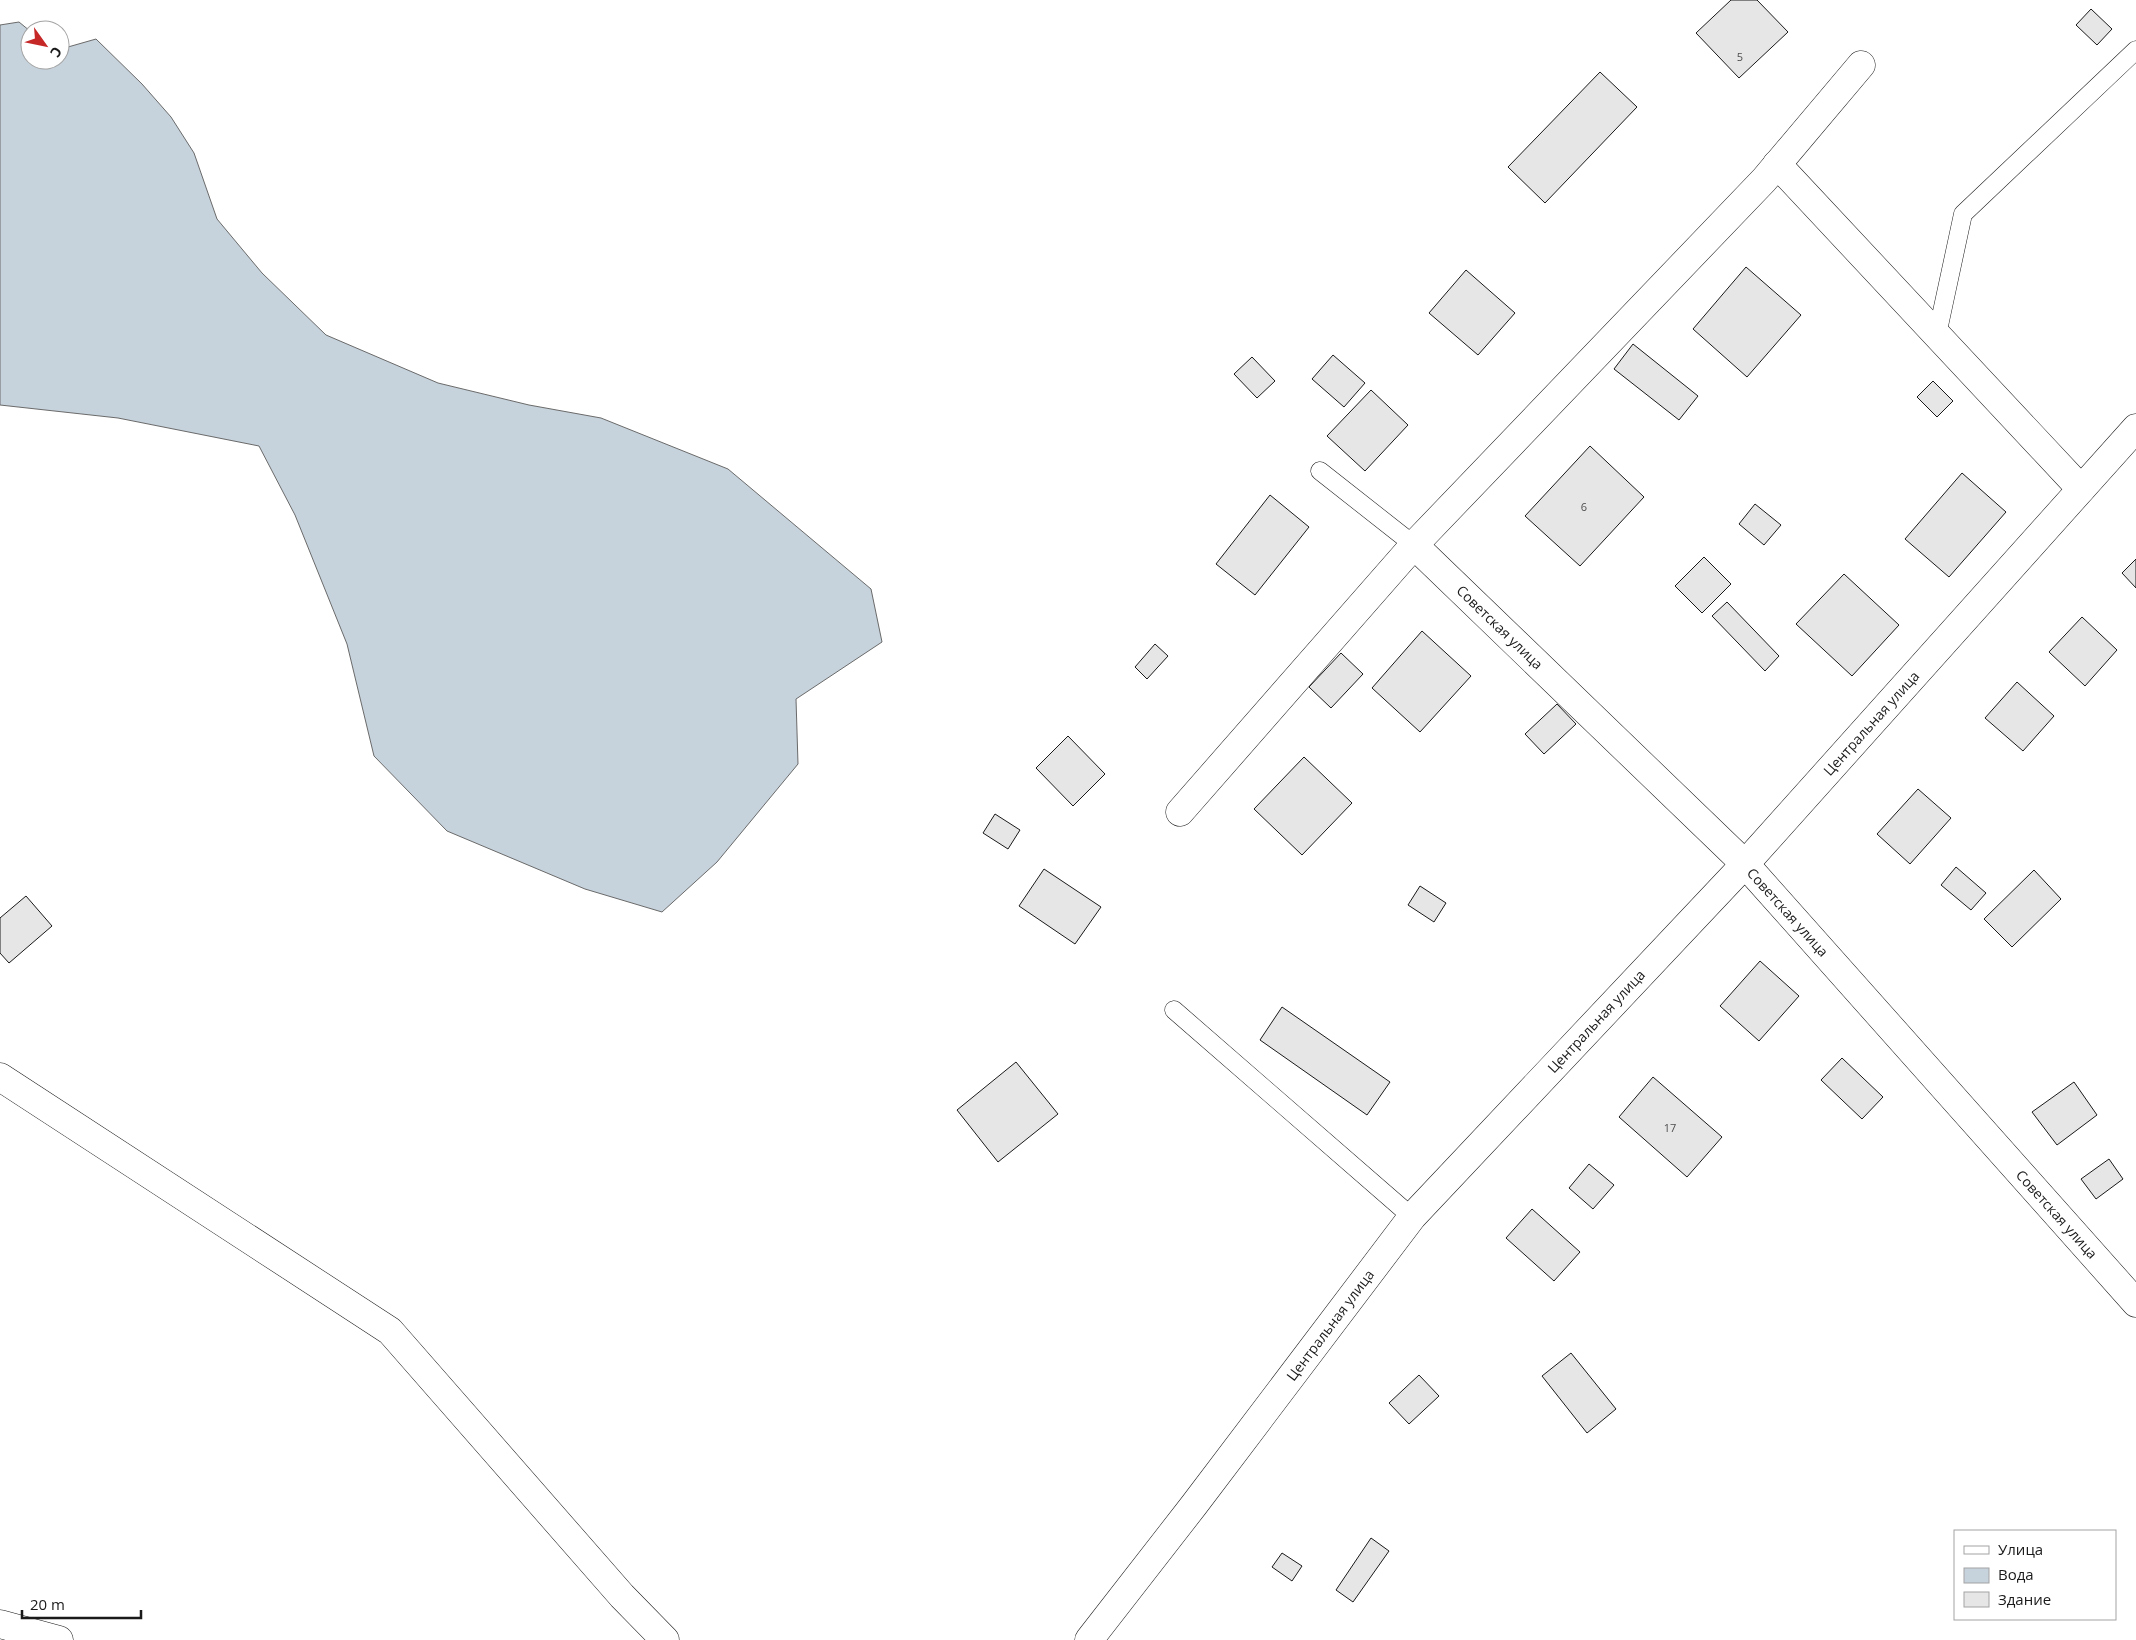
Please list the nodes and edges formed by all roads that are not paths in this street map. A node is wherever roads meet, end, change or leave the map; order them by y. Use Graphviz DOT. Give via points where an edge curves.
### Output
graph roads {
  1 [pos="2136,50"];
  2 [pos="1861,65"];
  3 [pos="1777,164"];
  4 [pos="1937,335"];
  5 [pos="2136,428"];
  6 [pos="1320,471"];
  7 [pos="2081,489"];
  8 [pos="1414,545"];
  9 [pos="1180,812"];
  10 [pos="1745,864"];
  11 [pos="1174,1010"];
  12 [pos="0,1078"];
  13 [pos="1412,1216"];
  14 [pos="2136,1303"];
  15 [pos="0,1624"];
  16 [pos="59,1640"];
  17 [pos="666,1640"];
  18 [pos="1089,1640"];
  1 -- 4 [label="lane" via="1963,214"];
  2 -- 3 [label="street"];
  3 -- 4 [label="street"];
  3 -- 8 [label="street"];
  4 -- 7 [label="street"];
  5 -- 7 [label="street, Центральная улица"];
  6 -- 8 [label="lane"];
  7 -- 10 [label="street, Центральная улица"];
  8 -- 9 [label="street"];
  8 -- 10 [label="street, Советская улица"];
  10 -- 13 [label="street, Центральная улица"];
  10 -- 14 [label="street, Советская улица"];
  11 -- 13 [label="lane"];
  12 -- 17 [label="street" via="390,1331 622,1596"];
  13 -- 18 [label="street, Центральная улица"];
  15 -- 16 [label="street"];
}
